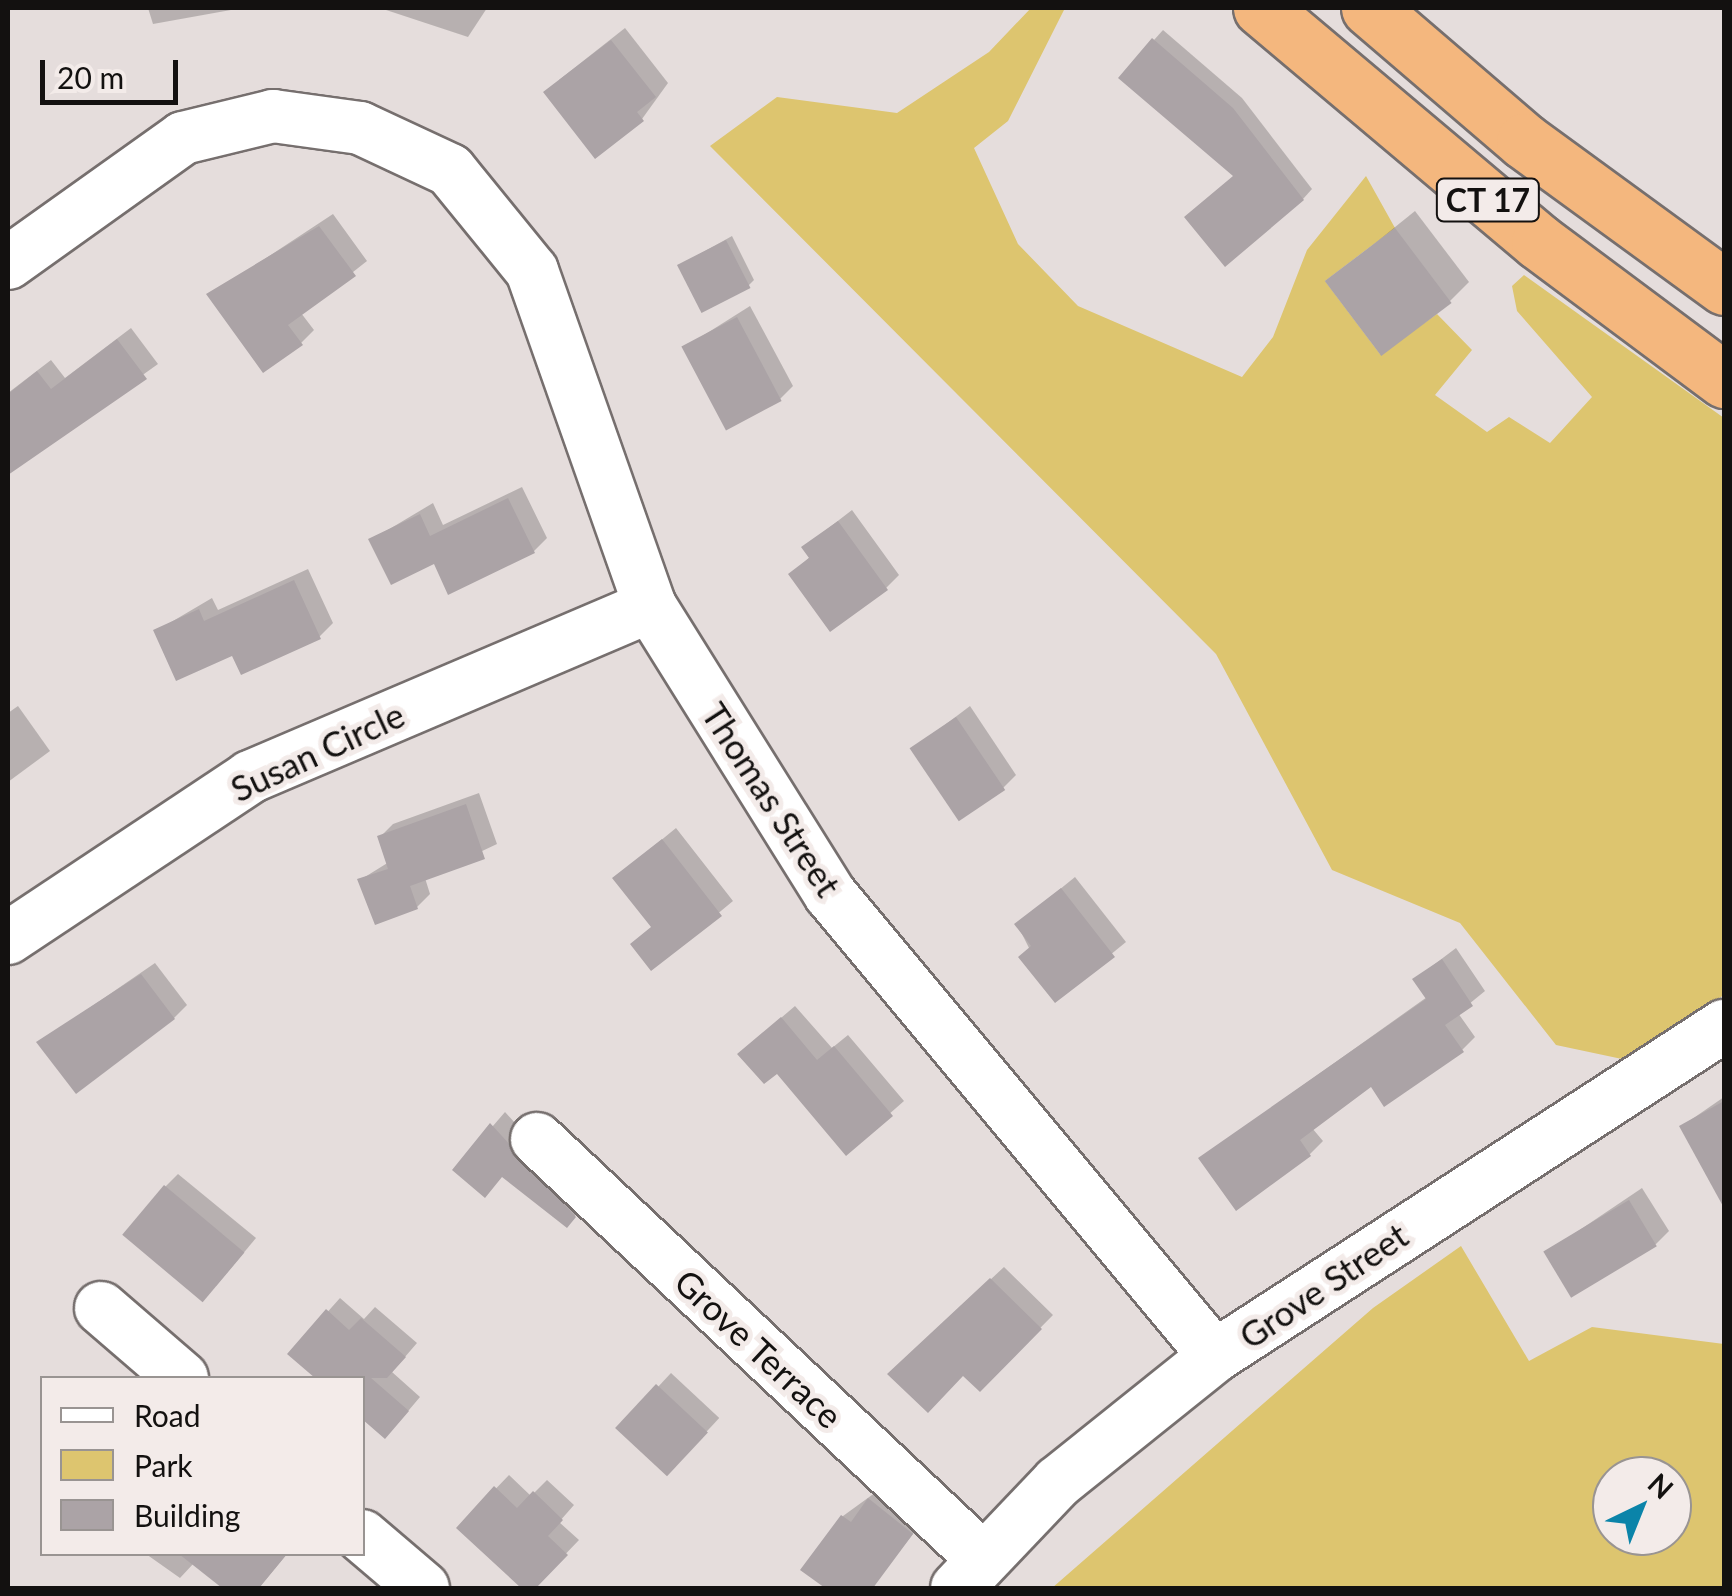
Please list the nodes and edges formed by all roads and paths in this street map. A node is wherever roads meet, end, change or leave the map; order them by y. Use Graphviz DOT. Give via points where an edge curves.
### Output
graph roads {
  1 [pos="1260,8"];
  2 [pos="1369,8"];
  3 [pos="1524,141"];
  4 [pos="1476,190"];
  5 [pos="8,263"];
  6 [pos="1724,287"];
  7 [pos="1724,380"];
  8 [pos="650,606"];
  9 [pos="8,938"];
  10 [pos="1724,1026"];
  11 [pos="537,1139"];
  12 [pos="101,1308"];
  13 [pos="1216,1356"];
  14 [pos="180,1376"];
  15 [pos="365,1539"];
  16 [pos="969,1573"];
  17 [pos="422,1588"];
  1 -- 4 [label="highway, CT 17"];
  2 -- 3 [label="highway, CT 17"];
  3 -- 4 [label="highway"];
  3 -- 6 [label="highway, CT 17"];
  4 -- 7 [label="highway, CT 17"];
  5 -- 8 [label="street, Thomas Street" via="183,138 273,116 360,128 450,170 532,271"];
  8 -- 9 [label="street, Susan Circle" via="250,777"];
  8 -- 13 [label="street, Thomas Street" via="830,894"];
  10 -- 13 [label="street, Grove Street"];
  11 -- 16 [label="street, Grove Terrace"];
  12 -- 14 [label="street"];
  13 -- 16 [label="street, Grove Street" via="1110,1436"];
  15 -- 17 [label="street"];
}
